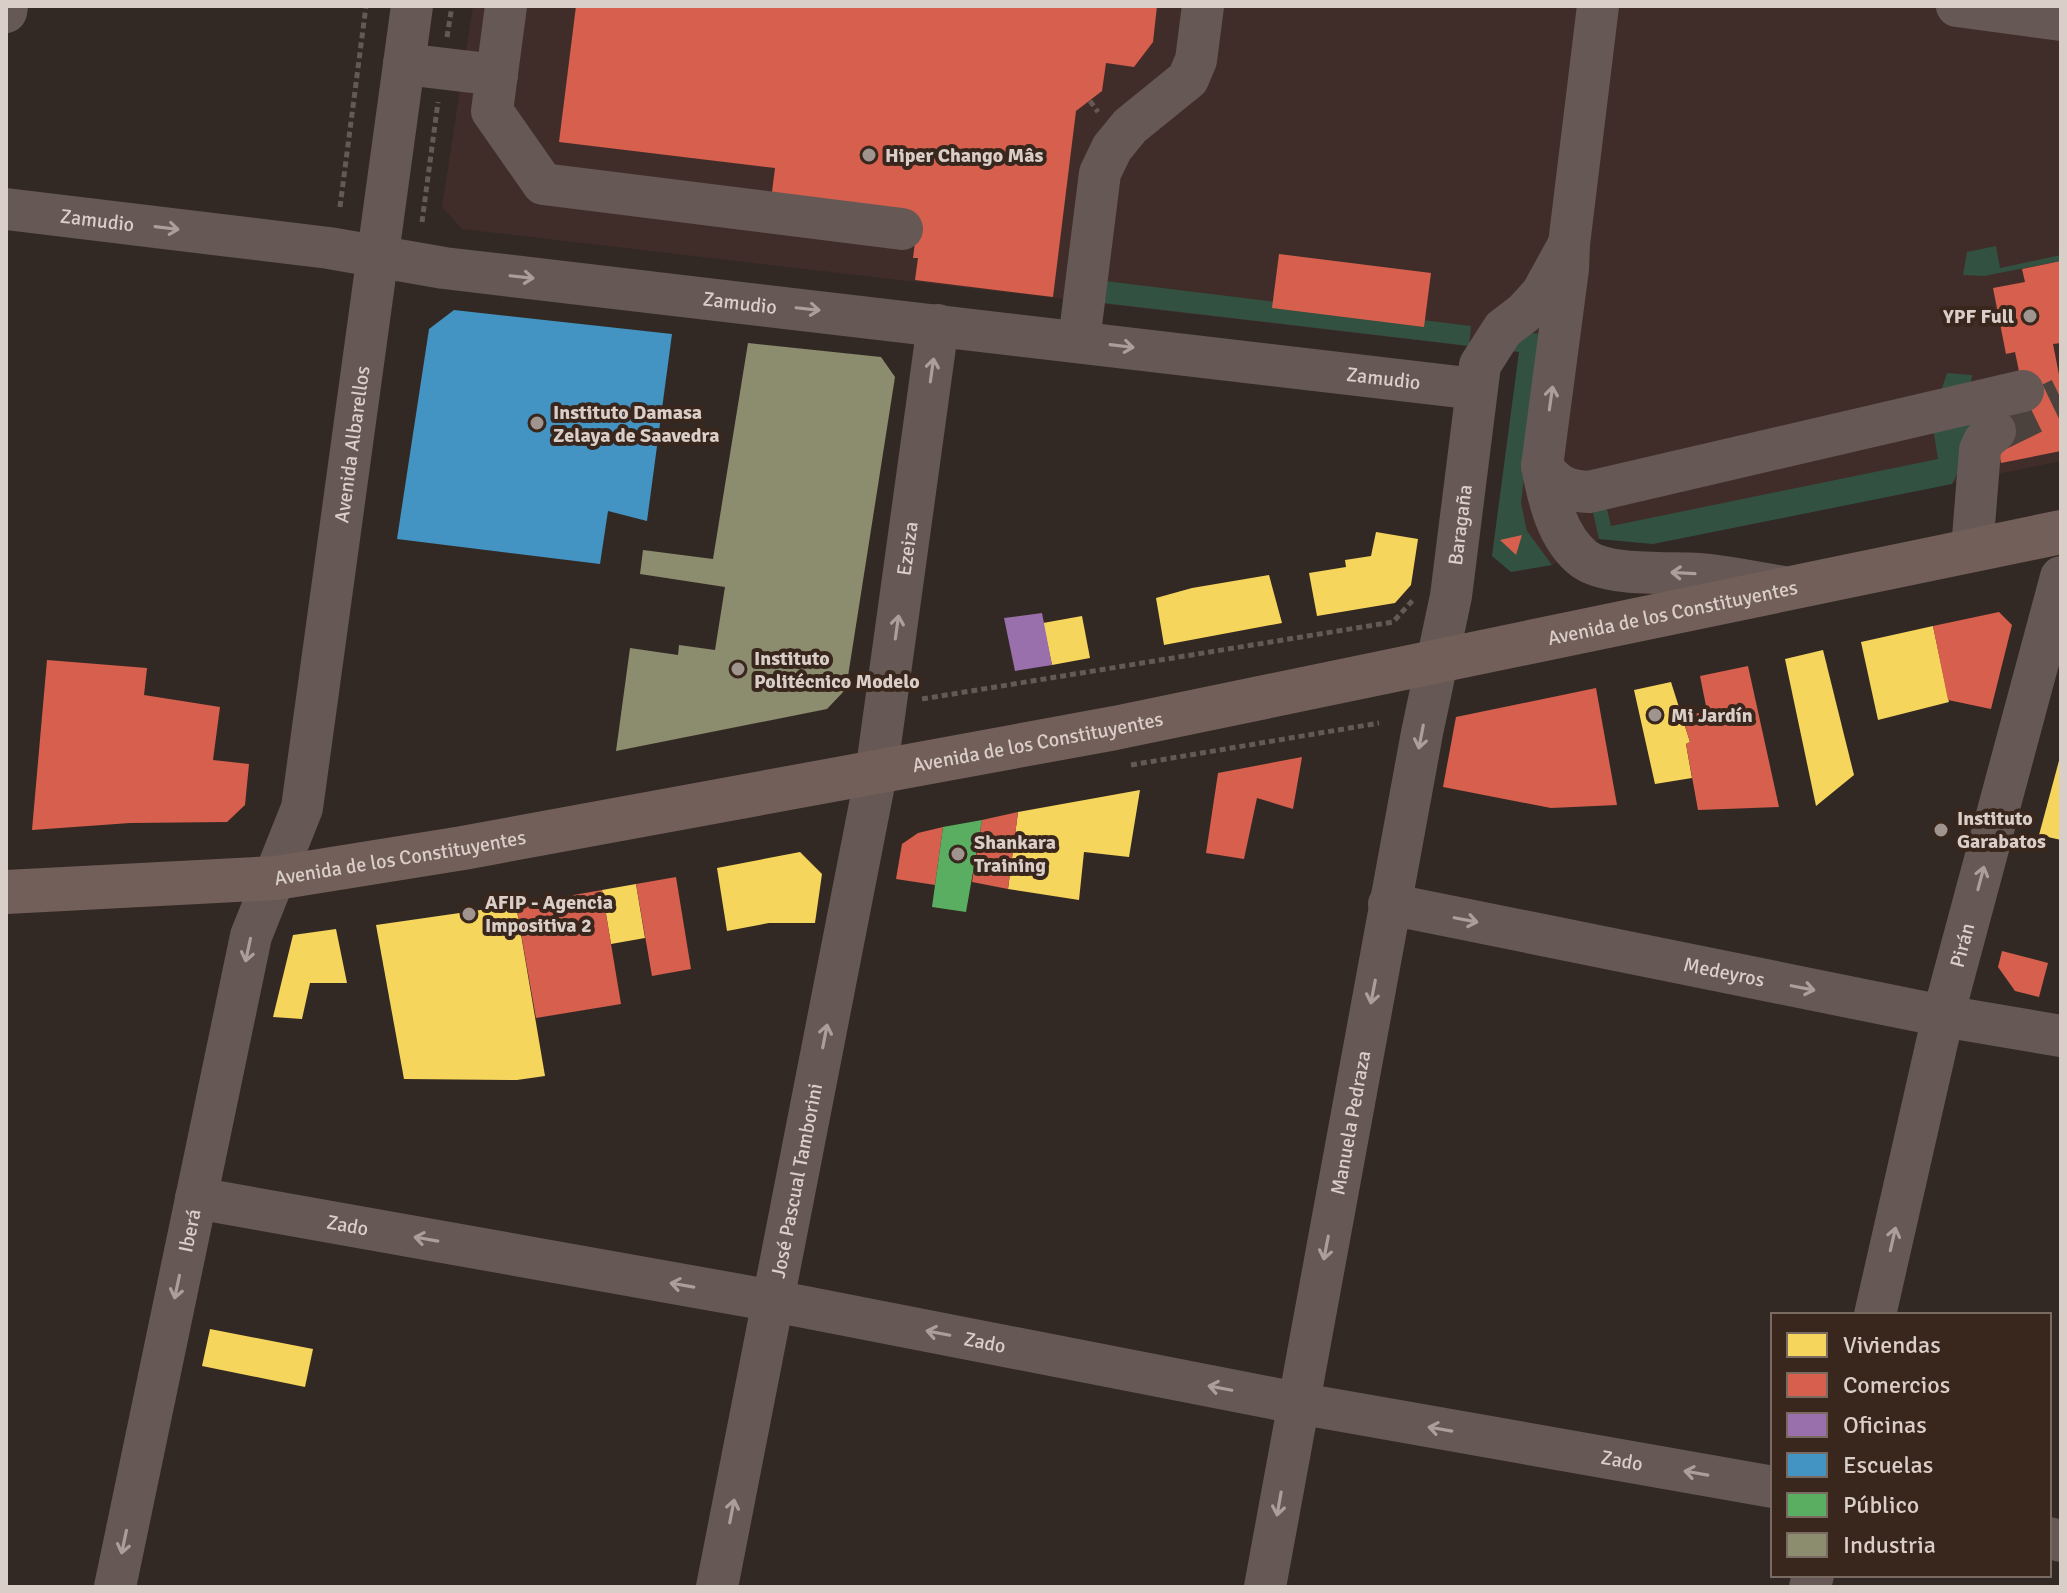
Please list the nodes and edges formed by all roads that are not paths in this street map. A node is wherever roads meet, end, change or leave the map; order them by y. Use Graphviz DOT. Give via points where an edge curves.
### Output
graph roads {
  1 [pos="412,6"];
  2 [pos="506,6"];
  3 [pos="1203,6"];
  4 [pos="1598,6"];
  5 [pos="1957,6"];
  6 [pos="2061,20"];
  7 [pos="423,66"];
  8 [pos="497,75"];
  9 [pos="6,209"];
  10 [pos="902,229"];
  11 [pos="1569,244"];
  12 [pos="377,254"];
  13 [pos="938,325"];
  14 [pos="1079,341"];
  15 [pos="1476,389"];
  16 [pos="2023,391"];
  17 [pos="1995,431"];
  18 [pos="1542,466"];
  19 [pos="2061,532"];
  20 [pos="1972,550"];
  21 [pos="2061,577"];
  22 [pos="1788,588"];
  23 [pos="1437,660"];
  24 [pos="876,774"];
  25 [pos="276,878"];
  26 [pos="6,892"];
  27 [pos="1389,904"];
  28 [pos="1943,1016"];
  29 [pos="2061,1036"];
  30 [pos="196,1198"];
  31 [pos="774,1301"];
  32 [pos="1875,1313"];
  33 [pos="1297,1403"];
  34 [pos="1771,1487"];
  35 [pos="115,1587"];
  36 [pos="717,1587"];
  37 [pos="1265,1587"];
  1 -- 7 [label="street, Avenida Albarellos"];
  2 -- 8 [label="street"];
  3 -- 14 [label="street" via="1196,60 1188,79 1130,126 1100,173"];
  4 -- 11 [label="street"];
  5 -- 6 [label="street"];
  7 -- 8 [label="street"];
  7 -- 12 [label="street, Avenida Albarellos"];
  8 -- 10 [label="street" via="492,111 543,184"];
  9 -- 12 [label="street, Zamudio, one-way"];
  11 -- 15 [label="street, Baragaña" via="1542,293 1491,344"];
  18 -- 11 [label="street, one-way"];
  12 -- 13 [label="street, Zamudio, one-way" via="444,268"];
  12 -- 25 [label="street, Avenida Albarellos" via="302,808"];
  13 -- 14 [label="street, Zamudio"];
  24 -- 13 [label="street, Ezeiza, one-way"];
  14 -- 15 [label="street, Zamudio, one-way"];
  15 -- 23 [label="street, Baragaña" via="1451,596"];
  16 -- 18 [label="street" via="1589,492 1562,487"];
  17 -- 20 [label="street" via="1980,450"];
  22 -- 18 [label="street, one-way" via="1592,564 1565,536"];
  19 -- 20 [label="main road, Avenida de los Constituyentes"];
  20 -- 22 [label="main road, Avenida de los Constituyentes"];
  28 -- 21 [label="street, Pirán, one-way"];
  22 -- 23 [label="main road, Avenida de los Constituyentes"];
  23 -- 24 [label="main road, Avenida de los Constituyentes"];
  23 -- 27 [label="street, Manuela Pedraza, one-way"];
  24 -- 25 [label="main road, Avenida de los Constituyentes"];
  31 -- 24 [label="street, José Pascual Tamborini, one-way"];
  25 -- 26 [label="main road, Avenida de los Constituyentes"];
  25 -- 30 [label="street, Iberá, one-way" via="251,936"];
  27 -- 28 [label="street, Medeyros, one-way"];
  27 -- 33 [label="street, Manuela Pedraza, one-way"];
  28 -- 29 [label="street, Medeyros"];
  32 -- 28 [label="street, Pirán, one-way"];
  31 -- 30 [label="street, Zado, one-way"];
  30 -- 35 [label="street, Iberá, one-way"];
  33 -- 31 [label="street, Zado, one-way"];
  36 -- 31 [label="street, José Pascual Tamborini, one-way"];
  34 -- 33 [label="street, Zado, one-way"];
  33 -- 37 [label="street, Manuela Pedraza, one-way"];
}
